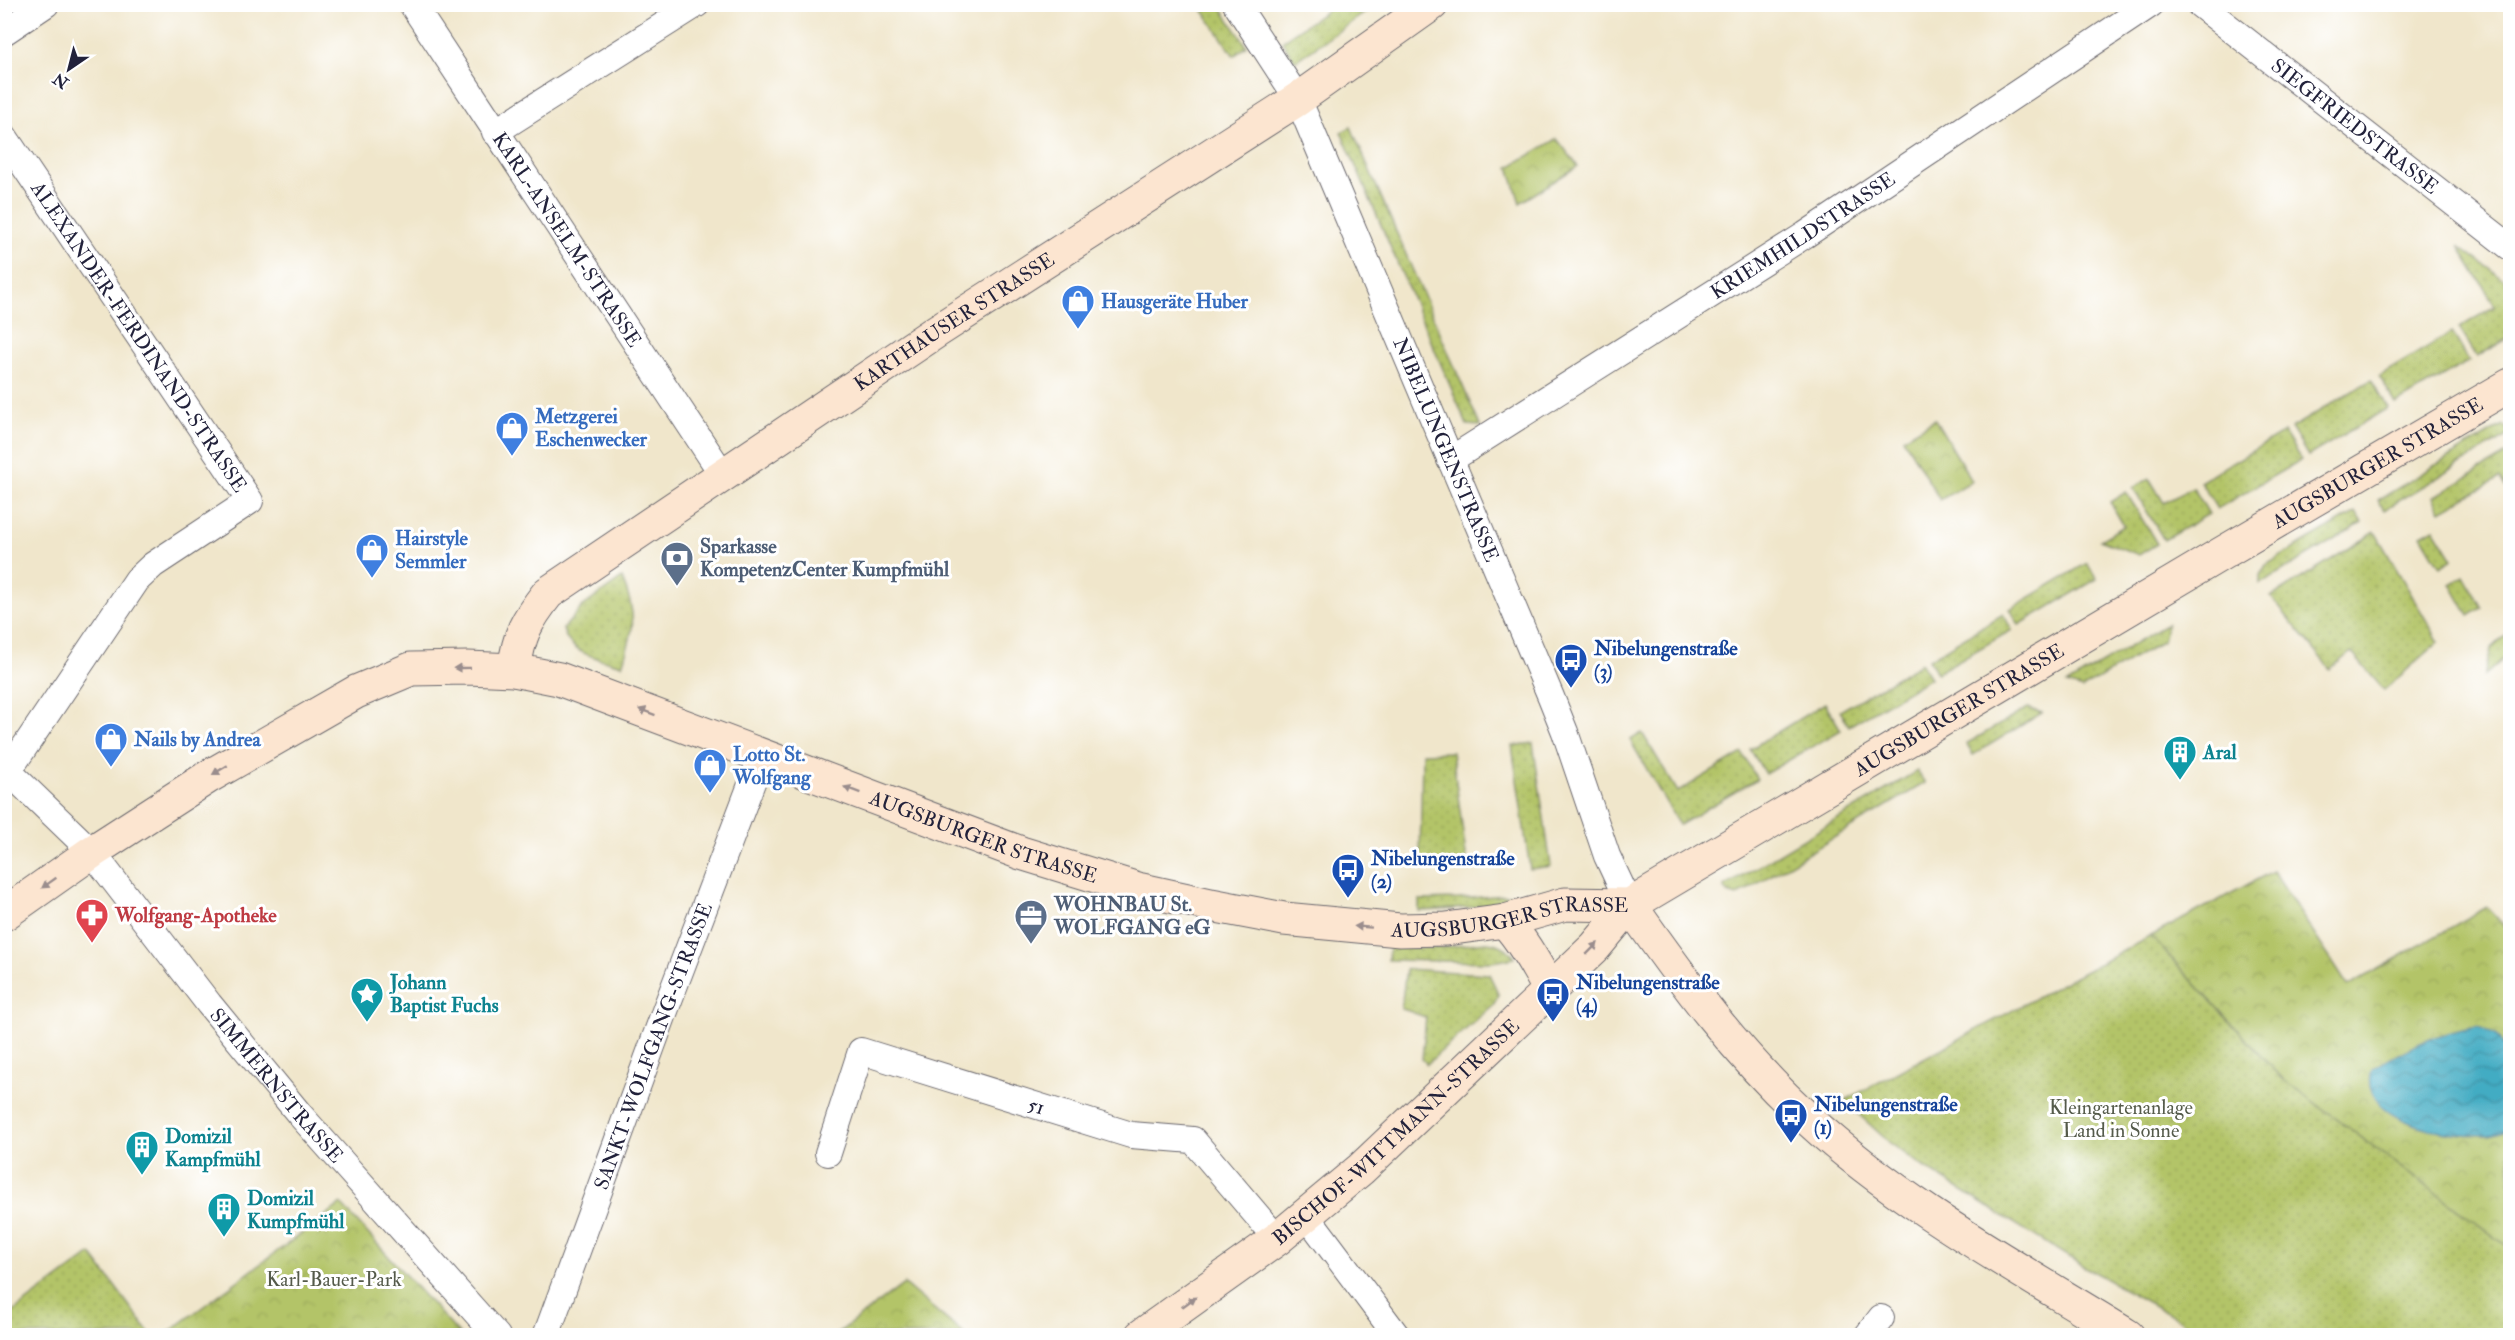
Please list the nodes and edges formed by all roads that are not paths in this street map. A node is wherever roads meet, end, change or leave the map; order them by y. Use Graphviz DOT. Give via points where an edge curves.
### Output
graph roads {
  1 [pos="46,4"];
  2 [pos="412,4"];
  3 [pos="697,4"];
  4 [pos="1236,4"];
  5 [pos="1432,4"];
  6 [pos="2151,4"];
  7 [pos="2199,4"];
  8 [pos="4,32"];
  9 [pos="1298,99"];
  10 [pos="495,132"];
  11 [pos="4,136"];
  12 [pos="2511,247"];
  13 [pos="2511,385"];
  14 [pos="1450,460"];
  15 [pos="723,475"];
  16 [pos="514,670"];
  17 [pos="762,756"];
  18 [pos="7,768"];
  19 [pos="92,852"];
  20 [pos="1630,905"];
  21 [pos="4,914"];
  22 [pos="1505,921"];
  23 [pos="1549,989"];
  24 [pos="828,1153"];
  25 [pos="1307,1216"];
  26 [pos="1277,1239"];
  27 [pos="497,1335"];
  28 [pos="546,1335"];
  29 [pos="1141,1335"];
  30 [pos="1397,1335"];
  31 [pos="2128,1335"];
  1 -- 8 [label="street"];
  2 -- 10 [label="street, KARL-ANSELM-STRASSE"];
  3 -- 10 [label="street"];
  4 -- 9 [label="street, NIBELUNGENSTRASSE"];
  5 -- 9 [label="street, KARTHAUSER STRASSE"];
  6 -- 14 [label="street, KRIEMHILDSTRASSE" via="1805,235"];
  7 -- 12 [label="street, SIEGFRIEDSTRASSE"];
  9 -- 14 [label="street, NIBELUNGENSTRASSE"];
  9 -- 15 [label="street, KARTHAUSER STRASSE"];
  10 -- 15 [label="street, KARL-ANSELM-STRASSE"];
  11 -- 18 [label="street, ALEXANDER-FERDINAND-STRASSE" via="250,501 153,565 137,580"];
  13 -- 20 [label="street, AUGSBURGER STRASSE"];
  14 -- 20 [label="street, NIBELUNGENSTRASSE" via="1562,723 1607,856"];
  15 -- 16 [label="street, KARTHAUSER STRASSE" via="548,593 528,619 518,644"];
  17 -- 16 [label="street, AUGSBURGER STRASSE, one-way" via="559,679"];
  16 -- 19 [label="street, AUGSBURGER STRASSE, one-way" via="411,669 356,692 208,777"];
  22 -- 17 [label="street, AUGSBURGER STRASSE, one-way" via="1400,930 1284,919 1201,903 1138,889 1021,853"];
  17 -- 28 [label="street, SANKT-WOLFGANG-STRASSE"];
  18 -- 19 [label="street, SIMMERNSTRASSE"];
  19 -- 21 [label="street, one-way"];
  19 -- 27 [label="street, SIMMERNSTRASSE" via="301,1116"];
  20 -- 22 [label="street, AUGSBURGER STRASSE" via="1565,904"];
  23 -- 20 [label="street, BISCHOF-WITTMANN-STRASSE, one-way" via="1595,947"];
  20 -- 31 [label="street" via="1725,1034 1810,1121 1938,1217"];
  22 -- 23 [label="street"];
  23 -- 25 [label="street, BISCHOF-WITTMANN-STRASSE" via="1448,1088"];
  24 -- 26 [label="street, 51" via="861,1051 1131,1135 1192,1140"];
  25 -- 26 [label="street, BISCHOF-WITTMANN-STRASSE"];
  25 -- 30 [label="street"];
  29 -- 26 [label="street, BISCHOF-WITTMANN-STRASSE, one-way"];
}
